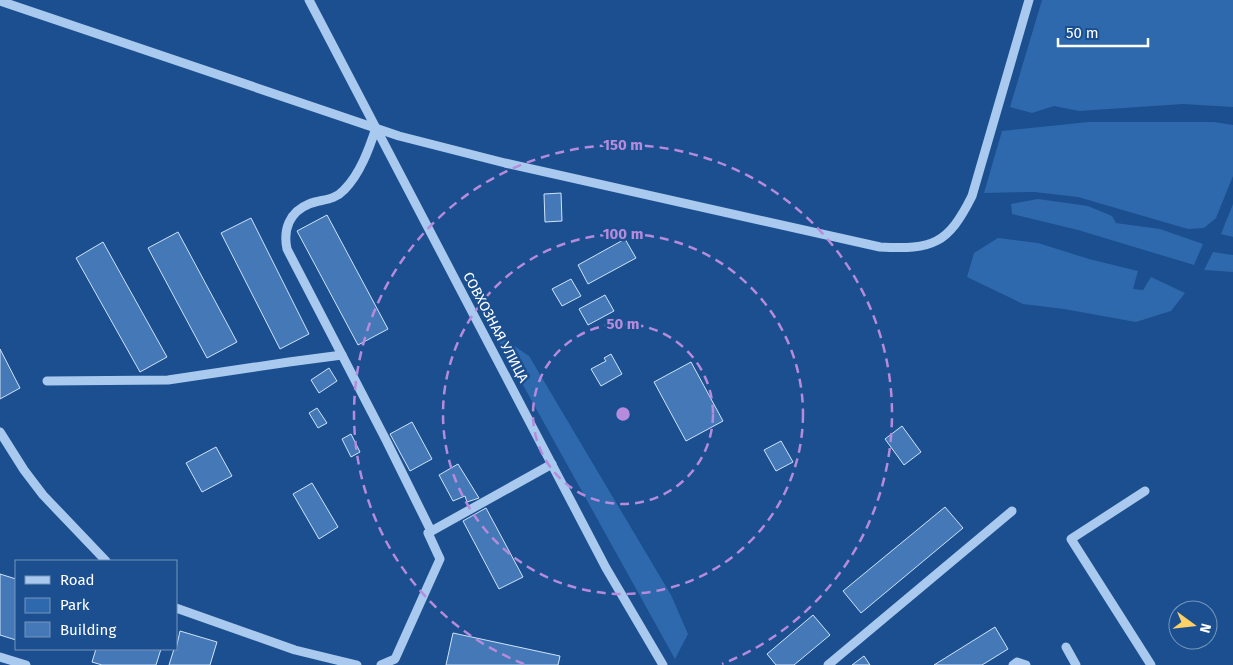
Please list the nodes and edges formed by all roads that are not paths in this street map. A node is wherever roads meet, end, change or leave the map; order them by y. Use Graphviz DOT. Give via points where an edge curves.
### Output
graph roads {
  1 [pos="309,0"];
  2 [pos="1030,0"];
  3 [pos="0,1"];
  4 [pos="376,128"];
  5 [pos="342,355"];
  6 [pos="47,382"];
  7 [pos="0,432"];
  8 [pos="552,464"];
  9 [pos="1145,491"];
  10 [pos="1012,511"];
  11 [pos="431,531"];
  12 [pos="105,560"];
  13 [pos="178,609"];
  14 [pos="1066,647"];
  15 [pos="0,657"];
  16 [pos="26,665"];
  17 [pos="357,665"];
  18 [pos="380,665"];
  19 [pos="663,665"];
  20 [pos="828,665"];
  21 [pos="1012,665"];
  22 [pos="1026,665"];
  23 [pos="1076,665"];
  24 [pos="1150,665"];
  1 -- 4 [label="street, СОВХОЗНАЯ УЛИЦА"];
  2 -- 4 [label="street" via="972,196 962,216 947,234 928,246 909,249 880,247 461,152"];
  3 -- 4 [label="street"];
  4 -- 5 [label="street" via="369,148 346,189 338,196 298,210 285,231 287,249"];
  4 -- 8 [label="street, СОВХОЗНАЯ УЛИЦА"];
  5 -- 6 [label="street" via="168,380"];
  5 -- 11 [label="street"];
  7 -- 12 [label="street" via="43,495"];
  8 -- 11 [label="street"];
  8 -- 19 [label="street, СОВХОЗНАЯ УЛИЦА" via="606,568"];
  9 -- 24 [label="street" via="1070,539"];
  10 -- 20 [label="street"];
  11 -- 18 [label="street" via="428,533 440,559 395,659"];
  13 -- 17 [label="street" via="295,650"];
  14 -- 23 [label="street"];
  15 -- 16 [label="street"];
  21 -- 22 [label="street" via="1017,662"];
}
